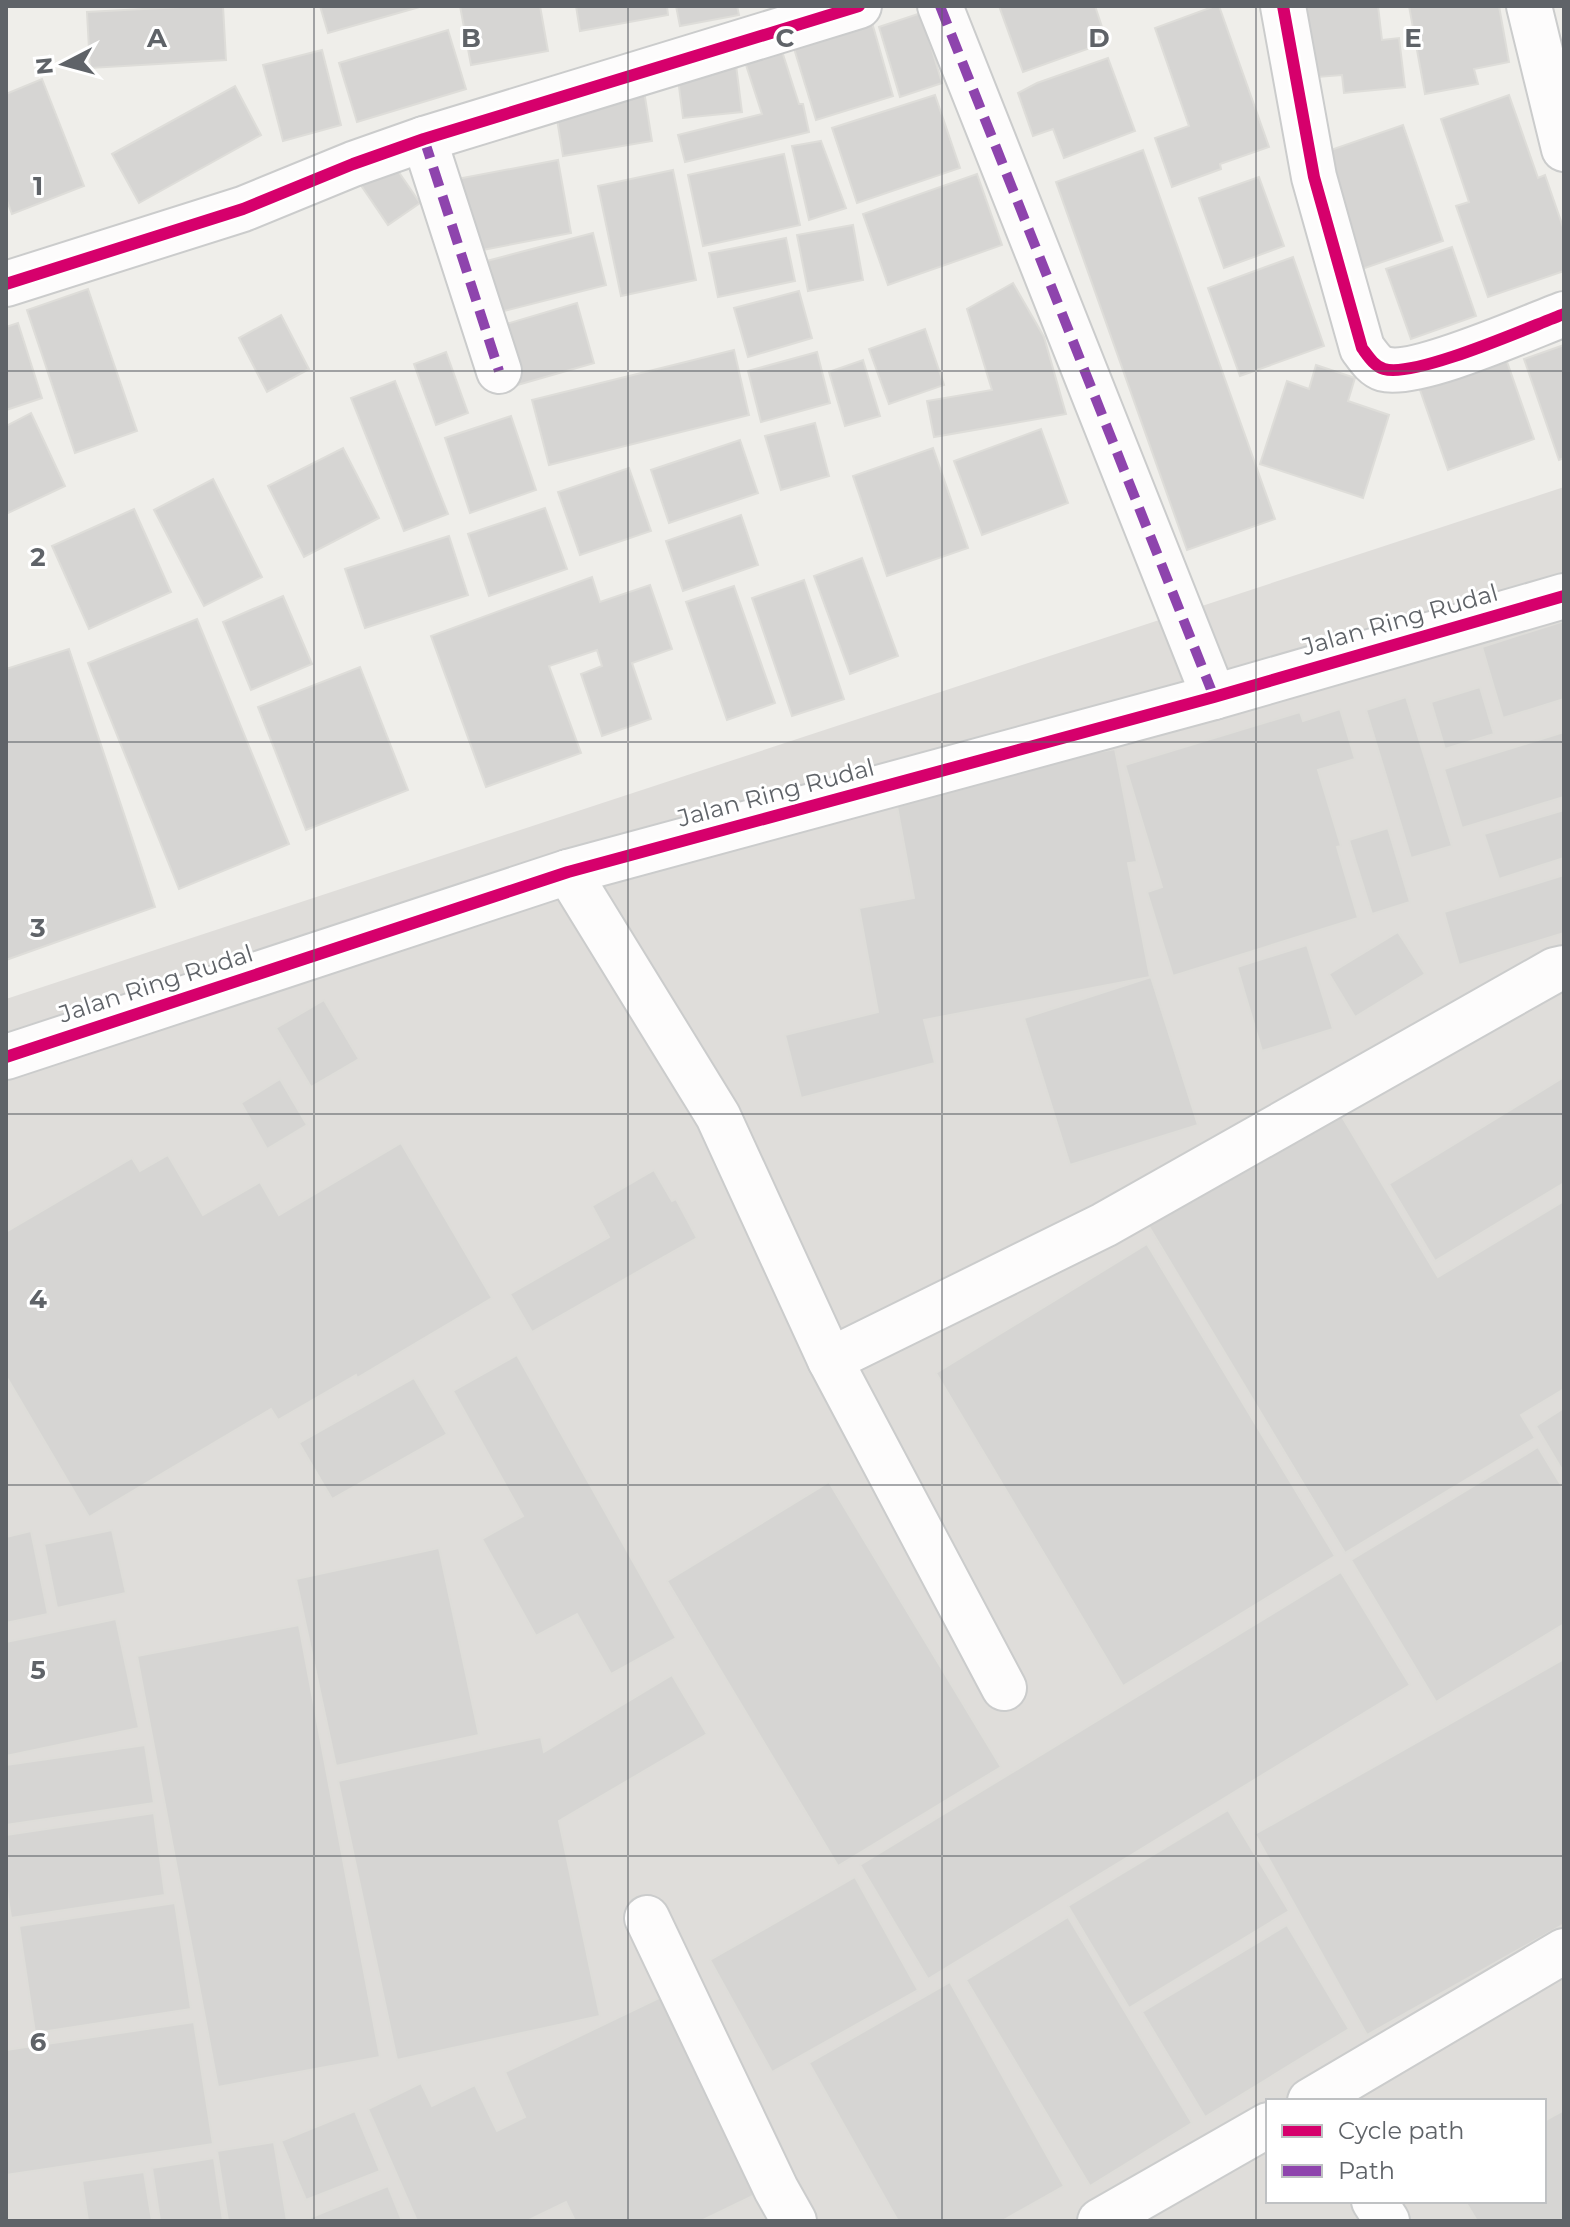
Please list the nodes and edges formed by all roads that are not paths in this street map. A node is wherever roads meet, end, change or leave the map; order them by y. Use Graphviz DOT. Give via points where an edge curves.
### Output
graph roads {
  1 [pos="859,6"];
  2 [pos="940,6"];
  3 [pos="1283,6"];
  4 [pos="1529,6"];
  5 [pos="424,139"];
  6 [pos="1564,149"];
  7 [pos="6,284"];
  8 [pos="1564,314"];
  9 [pos="499,371"];
  10 [pos="1564,596"];
  11 [pos="1214,697"];
  12 [pos="568,872"];
  13 [pos="1564,968"];
  14 [pos="6,1057"];
  15 [pos="830,1360"];
  16 [pos="1004,1688"];
  17 [pos="647,1918"];
  18 [pos="1564,1951"];
  19 [pos="1314,2099"];
  20 [pos="1266,2126"];
  21 [pos="1375,2203"];
  22 [pos="794,2221"];
  23 [pos="1100,2221"];
  24 [pos="1387,2221"];
  1 -- 5 [label="street"];
  2 -- 11 [label="street"];
  3 -- 8 [label="street" via="1314,177 1362,348 1375,365 1402,370"];
  4 -- 6 [label="street"];
  5 -- 7 [label="street" via="243,209"];
  5 -- 9 [label="street"];
  10 -- 11 [label="street, Jalan Ring Rudal"];
  11 -- 12 [label="street, Jalan Ring Rudal"];
  12 -- 14 [label="street, Jalan Ring Rudal"];
  12 -- 15 [label="street" via="718,1116"];
  13 -- 15 [label="street" via="1104,1225"];
  15 -- 16 [label="street"];
  17 -- 22 [label="street"];
  18 -- 19 [label="street"];
  20 -- 23 [label="street"];
  21 -- 24 [label="street"];
}
